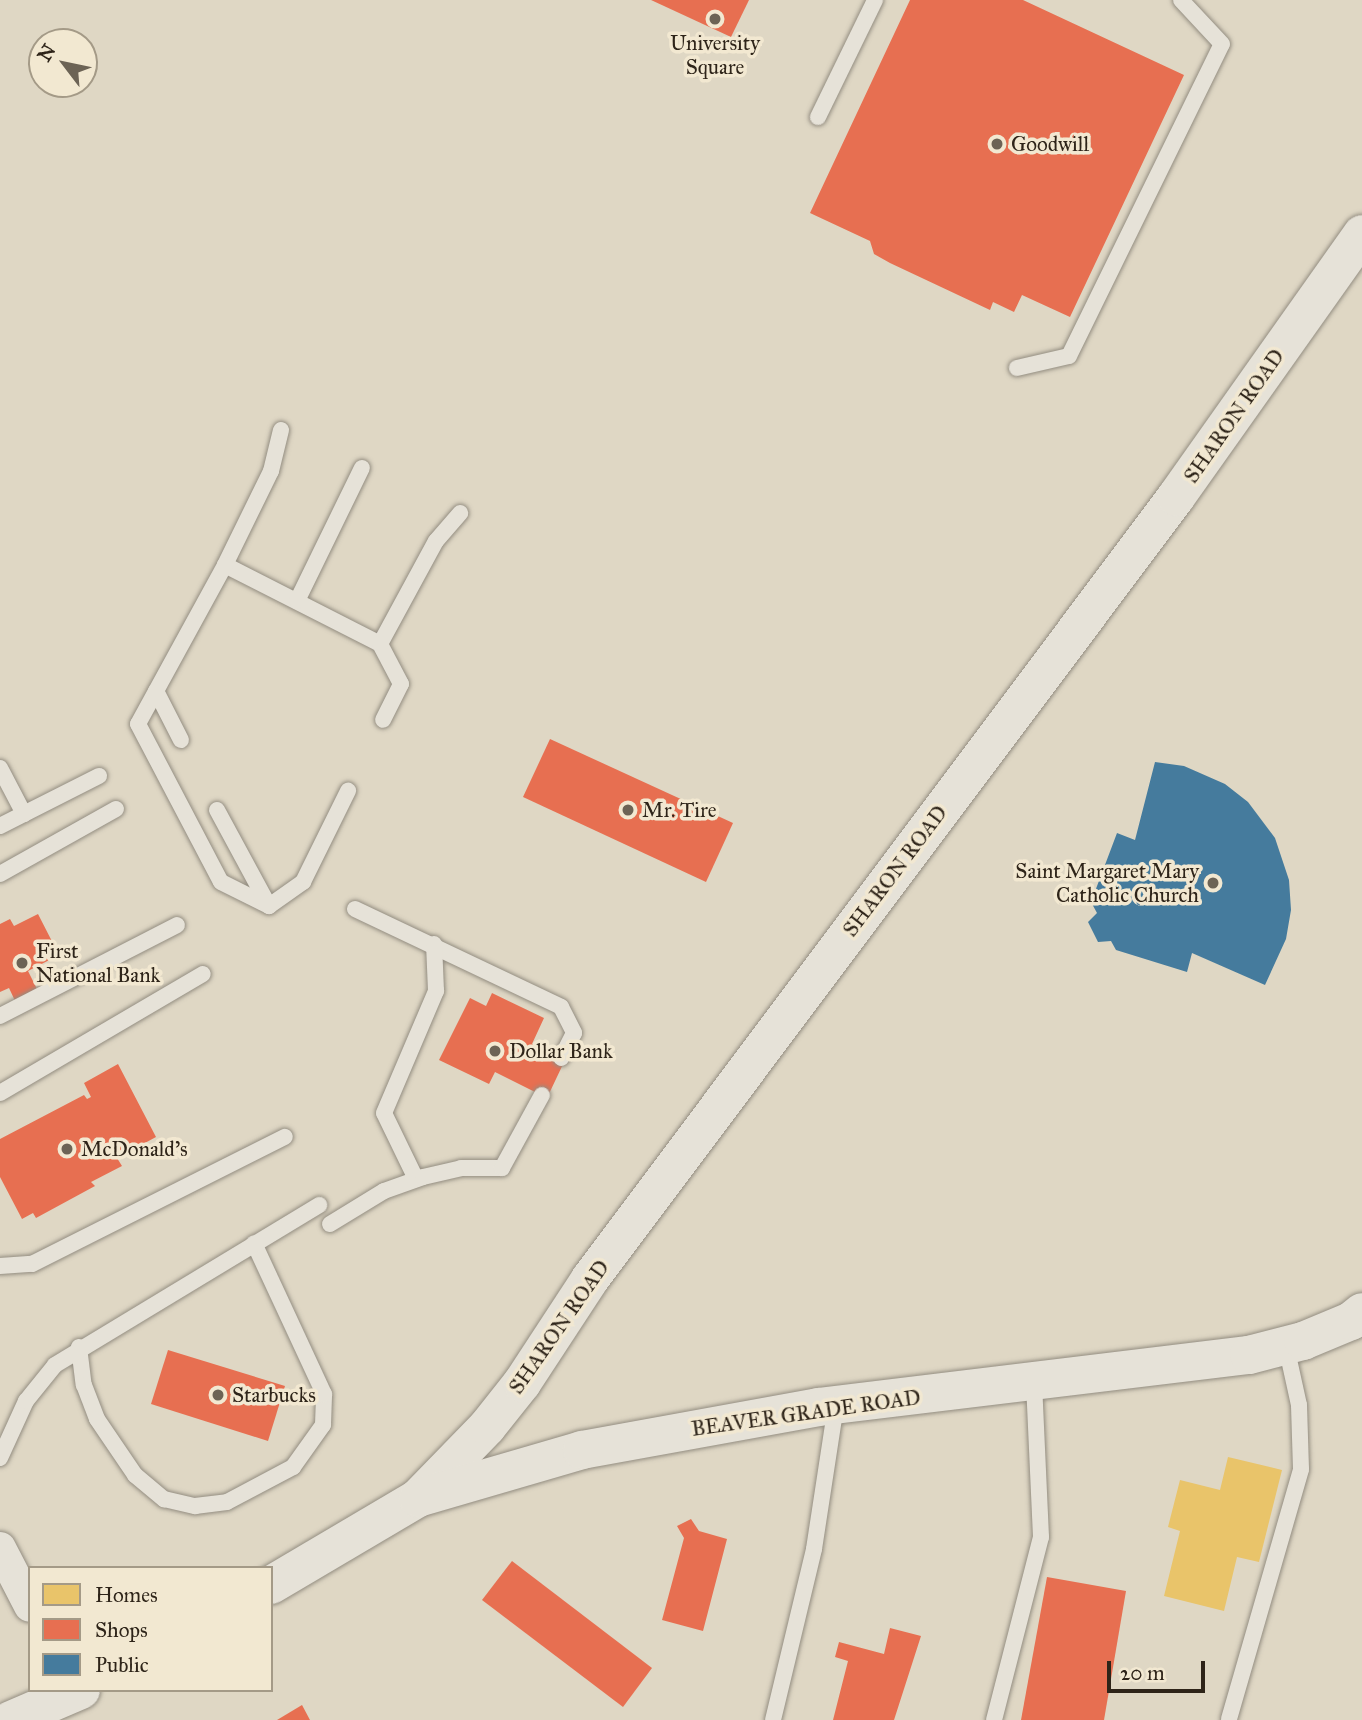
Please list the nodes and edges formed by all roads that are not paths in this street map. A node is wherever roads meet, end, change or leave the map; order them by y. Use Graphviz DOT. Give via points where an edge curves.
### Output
graph roads {
  1 [pos="875,0"];
  2 [pos="1181,0"];
  3 [pos="818,117"];
  4 [pos="1362,234"];
  5 [pos="1017,368"];
  6 [pos="281,430"];
  7 [pos="362,468"];
  8 [pos="460,513"];
  9 [pos="225,565"];
  10 [pos="297,601"];
  11 [pos="380,644"];
  12 [pos="156,691"];
  13 [pos="383,720"];
  14 [pos="181,740"];
  15 [pos="0,768"];
  16 [pos="99,776"];
  17 [pos="348,791"];
  18 [pos="116,808"];
  19 [pos="217,810"];
  20 [pos="24,814"];
  21 [pos="0,826"];
  22 [pos="0,874"];
  23 [pos="269,906"];
  24 [pos="355,909"];
  25 [pos="177,925"];
  26 [pos="434,944"];
  27 [pos="203,974"];
  28 [pos="0,1016"];
  29 [pos="561,1058"];
  30 [pos="0,1093"];
  31 [pos="542,1095"];
  32 [pos="285,1137"];
  33 [pos="416,1179"];
  34 [pos="319,1205"];
  35 [pos="330,1224"];
  36 [pos="254,1243"];
  37 [pos="0,1266"];
  38 [pos="1362,1312"];
  39 [pos="1286,1346"];
  40 [pos="79,1347"];
  41 [pos="1034,1384"];
  42 [pos="836,1405"];
  43 [pos="0,1458"];
  44 [pos="418,1497"];
  45 [pos="0,1548"];
  46 [pos="273,1585"];
  47 [pos="28,1602"];
  48 [pos="74,1692"];
  49 [pos="18,1719"];
  50 [pos="1229,1719"];
  51 [pos="773,1720"];
  52 [pos="995,1720"];
  1 -- 3 [label="lane"];
  2 -- 5 [label="lane" via="1222,44 1069,356"];
  4 -- 44 [label="street, SHARON ROAD" via="1177,497 590,1279 522,1383 487,1427"];
  6 -- 9 [label="lane" via="271,471"];
  7 -- 10 [label="lane"];
  8 -- 11 [label="lane" via="436,541"];
  9 -- 10 [label="lane"];
  9 -- 12 [label="lane"];
  10 -- 11 [label="lane"];
  11 -- 13 [label="lane" via="401,684"];
  12 -- 14 [label="lane"];
  12 -- 23 [label="lane" via="138,724 221,882"];
  15 -- 20 [label="lane"];
  16 -- 20 [label="lane"];
  17 -- 23 [label="lane" via="303,881"];
  18 -- 22 [label="lane"];
  19 -- 23 [label="lane"];
  20 -- 21 [label="lane"];
  24 -- 26 [label="lane"];
  25 -- 28 [label="lane"];
  26 -- 29 [label="lane" via="561,1007 574,1033"];
  26 -- 33 [label="lane" via="436,991 384,1113"];
  27 -- 30 [label="lane"];
  31 -- 33 [label="lane" via="502,1168 461,1168"];
  32 -- 37 [label="lane" via="32,1264"];
  33 -- 35 [label="lane" via="384,1191"];
  34 -- 36 [label="lane"];
  36 -- 40 [label="lane"];
  36 -- 40 [label="lane" via="324,1394 323,1425 293,1467 227,1502 195,1506 164,1499 135,1475 97,1419 84,1385"];
  38 -- 39 [label="street, BEAVER GRADE ROAD" via="1351,1321"];
  39 -- 41 [label="street, BEAVER GRADE ROAD"];
  39 -- 50 [label="lane" via="1299,1405 1301,1469"];
  40 -- 43 [label="lane" via="55,1365 26,1401"];
  41 -- 42 [label="street, BEAVER GRADE ROAD"];
  41 -- 52 [label="lane" via="1041,1537"];
  42 -- 44 [label="street, BEAVER GRADE ROAD" via="582,1450"];
  42 -- 51 [label="lane" via="814,1549"];
  44 -- 46 [label="street, BEAVER GRADE ROAD"];
  45 -- 47 [label="street"];
  48 -- 49 [label="street"];
}
